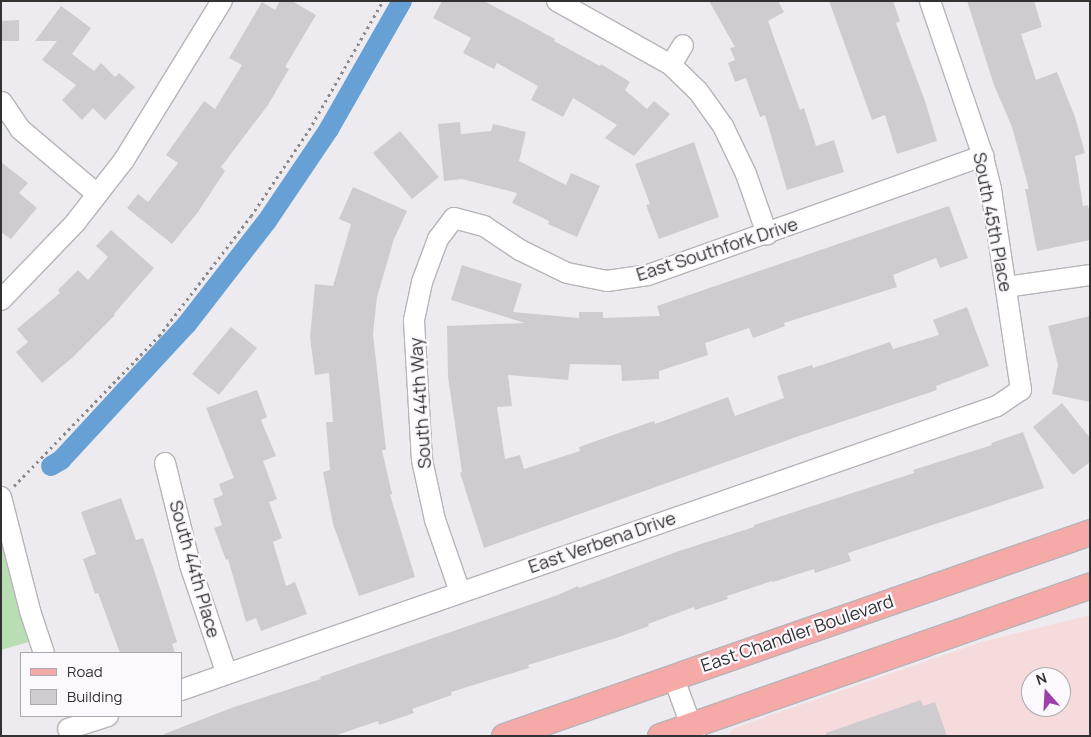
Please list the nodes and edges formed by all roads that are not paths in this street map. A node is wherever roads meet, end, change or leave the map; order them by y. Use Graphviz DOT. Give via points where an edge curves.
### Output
graph roads {
  1 [pos="222,1"];
  2 [pos="557,1"];
  3 [pos="930,1"];
  4 [pos="683,45"];
  5 [pos="672,65"];
  6 [pos="2,102"];
  7 [pos="982,156"];
  8 [pos="97,194"];
  9 [pos="454,218"];
  10 [pos="767,234"];
  11 [pos="1090,275"];
  12 [pos="1006,287"];
  13 [pos="1,300"];
  14 [pos="1021,390"];
  15 [pos="165,463"];
  16 [pos="1,498"];
  17 [pos="1090,532"];
  18 [pos="1090,585"];
  19 [pos="460,592"];
  20 [pos="44,652"];
  21 [pos="227,674"];
  22 [pos="674,676"];
  23 [pos="182,690"];
  24 [pos="104,717"];
  25 [pos="68,727"];
  26 [pos="693,730"];
  27 [pos="504,736"];
  28 [pos="660,736"];
  1 -- 8 [label="street" via="124,160"];
  2 -- 5 [label="street"];
  3 -- 7 [label="street, South 45th Place"];
  4 -- 5 [label="street"];
  5 -- 10 [label="street" via="698,91 723,126 746,174"];
  6 -- 8 [label="street" via="20,129"];
  7 -- 10 [label="street, East Southfork Drive"];
  7 -- 12 [label="street, South 45th Place" via="991,189"];
  8 -- 13 [label="street" via="75,223"];
  9 -- 10 [label="street, East Southfork Drive" via="484,226 520,250 567,274 607,281 648,275"];
  9 -- 19 [label="street, South 44th Way" via="438,239 422,282 414,320 422,460 435,520"];
  11 -- 12 [label="street"];
  12 -- 14 [label="street, South 45th Place"];
  14 -- 19 [label="street, East Verbena Drive" via="997,406"];
  15 -- 21 [label="street, South 44th Place" via="190,566"];
  16 -- 20 [label="street"];
  17 -- 22 [label="main road, East Chandler Boulevard"];
  18 -- 26 [label="main road"];
  19 -- 21 [label="street, East Verbena Drive"];
  21 -- 23 [label="street, East Verbena Drive"];
  22 -- 26 [label="street"];
  22 -- 27 [label="main road, East Chandler Boulevard"];
  24 -- 25 [label="street"];
  26 -- 28 [label="main road"];
}
